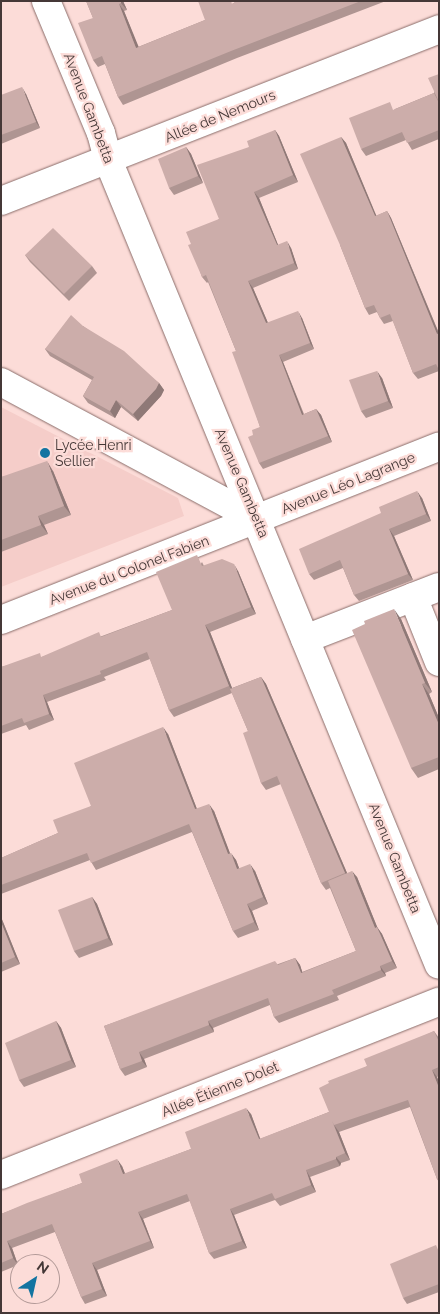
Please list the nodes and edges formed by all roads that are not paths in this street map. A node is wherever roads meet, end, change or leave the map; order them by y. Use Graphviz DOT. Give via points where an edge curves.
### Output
graph roads {
  1 [pos="46,1"];
  2 [pos="439,29"];
  3 [pos="108,160"];
  4 [pos="1,202"];
  5 [pos="1,382"];
  6 [pos="439,447"];
  7 [pos="257,520"];
  8 [pos="439,587"];
  9 [pos="413,597"];
  10 [pos="1,620"];
  11 [pos="305,639"];
  12 [pos="439,662"];
  13 [pos="439,965"];
  14 [pos="439,1002"];
  15 [pos="1,1176"];
  1 -- 3 [label="street, Avenue Gambetta" via="101,133"];
  2 -- 3 [label="street, Allée de Nemours"];
  3 -- 4 [label="street, Allée de Nemours"];
  3 -- 7 [label="street, Avenue Gambetta"];
  5 -- 7 [label="street"];
  6 -- 7 [label="street, Avenue Léo Lagrange"];
  7 -- 10 [label="street, Avenue du Colonel Fabien"];
  7 -- 11 [label="street, Avenue Gambetta"];
  8 -- 9 [label="street"];
  9 -- 11 [label="street"];
  9 -- 12 [label="street"];
  11 -- 13 [label="street, Avenue Gambetta"];
  14 -- 15 [label="street, Allée Étienne Dolet"];
}
